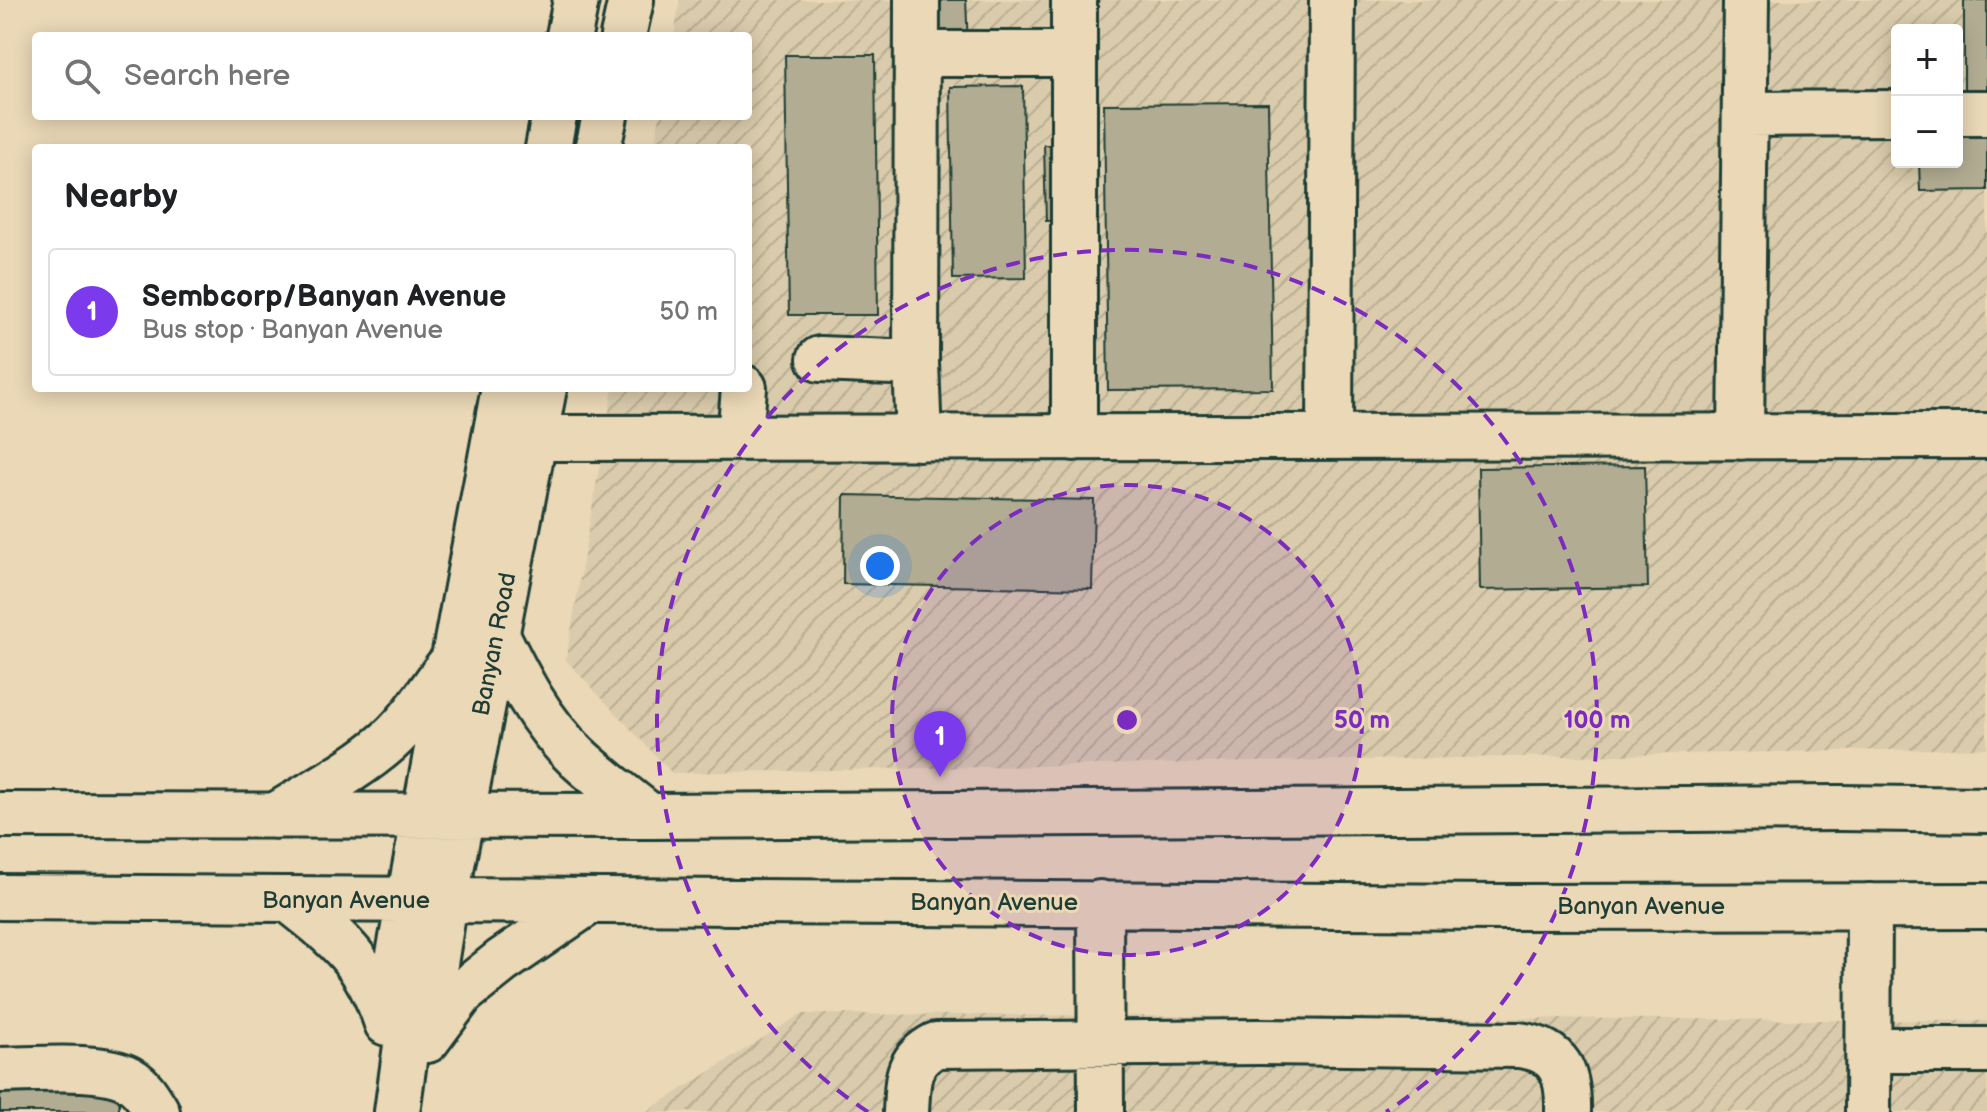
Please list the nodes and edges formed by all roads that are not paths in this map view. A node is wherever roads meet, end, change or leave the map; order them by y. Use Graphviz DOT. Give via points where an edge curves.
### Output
graph roads {
  1 [pos="576,0"];
  2 [pos="631,0"];
  3 [pos="917,0"];
  4 [pos="1074,0"];
  5 [pos="1332,0"];
  6 [pos="1746,0"];
  7 [pos="570,32"];
  8 [pos="624,32"];
  9 [pos="917,54"];
  10 [pos="1074,54"];
  11 [pos="1891,113"];
  12 [pos="1963,113"];
  13 [pos="1987,113"];
  14 [pos="1745,114"];
  15 [pos="553,120"];
  16 [pos="604,120"];
  17 [pos="549,144"];
  18 [pos="599,144"];
  19 [pos="820,359"];
  20 [pos="916,363"];
  21 [pos="503,392"];
  22 [pos="543,392"];
  23 [pos="744,392"];
  24 [pos="1987,436"];
  25 [pos="1330,437"];
  26 [pos="1741,437"];
  27 [pos="533,438"];
  28 [pos="740,438"];
  29 [pos="919,438"];
  30 [pos="1074,438"];
  31 [pos="496,633"];
  32 [pos="453,659"];
  33 [pos="1987,810"];
  34 [pos="0,815"];
  35 [pos="275,816"];
  36 [pos="443,816"];
  37 [pos="649,816"];
  38 [pos="0,897"];
  39 [pos="288,899"];
  40 [pos="427,900"];
  41 [pos="590,901"];
  42 [pos="1100,903"];
  43 [pos="1869,906"];
  44 [pos="1987,906"];
  45 [pos="1100,1043"];
  46 [pos="1869,1050"];
  47 [pos="1987,1050"];
  48 [pos="0,1070"];
  49 [pos="402,1076"];
  50 [pos="157,1112"];
  51 [pos="906,1112"];
  52 [pos="1101,1112"];
  53 [pos="1568,1112"];
  54 [pos="1868,1112"];
  1 -- 7 [label="street"];
  2 -- 8 [label="street"];
  3 -- 9 [label="street"];
  4 -- 10 [label="street"];
  5 -- 25 [label="street"];
  6 -- 14 [label="street"];
  9 -- 10 [label="street"];
  9 -- 20 [label="street"];
  10 -- 30 [label="street"];
  11 -- 14 [label="street"];
  12 -- 13 [label="street"];
  14 -- 26 [label="street"];
  15 -- 17 [label="street"];
  16 -- 18 [label="street"];
  19 -- 20 [label="street"];
  20 -- 29 [label="street"];
  21 -- 32 [label="street, Banyan Road"];
  22 -- 27 [label="street, Banyan Road"];
  23 -- 28 [label="street"];
  24 -- 26 [label="street"];
  25 -- 26 [label="street"];
  25 -- 30 [label="street"];
  27 -- 28 [label="street"];
  27 -- 31 [label="street, Banyan Road"];
  28 -- 29 [label="street"];
  29 -- 30 [label="street"];
  31 -- 36 [label="street, Banyan Road"];
  31 -- 37 [label="street" via="547,723 577,757"];
  32 -- 35 [label="street" via="389,741"];
  32 -- 36 [label="street, Banyan Road"];
  33 -- 37 [label="street"];
  34 -- 35 [label="street"];
  35 -- 36 [label="street"];
  36 -- 37 [label="street"];
  36 -- 40 [label="street, Banyan Road"];
  38 -- 39 [label="street, Banyan Avenue"];
  39 -- 40 [label="street, Banyan Avenue"];
  39 -- 49 [label="street" via="358,961 376,990"];
  40 -- 41 [label="street, Banyan Avenue"];
  40 -- 49 [label="street, Banyan Road" via="395,976"];
  41 -- 42 [label="street, Banyan Avenue"];
  41 -- 49 [label="street" via="462,993"];
  42 -- 43 [label="street, Banyan Avenue"];
  42 -- 45 [label="street"];
  43 -- 44 [label="street, Banyan Avenue"];
  43 -- 46 [label="street"];
  45 -- 51 [label="street" via="936,1045 914,1062"];
  45 -- 52 [label="street"];
  45 -- 53 [label="street" via="1538,1047 1553,1056 1564,1074"];
  46 -- 47 [label="street"];
  46 -- 54 [label="street"];
  48 -- 50 [label="street" via="104,1070 129,1078"];
}
